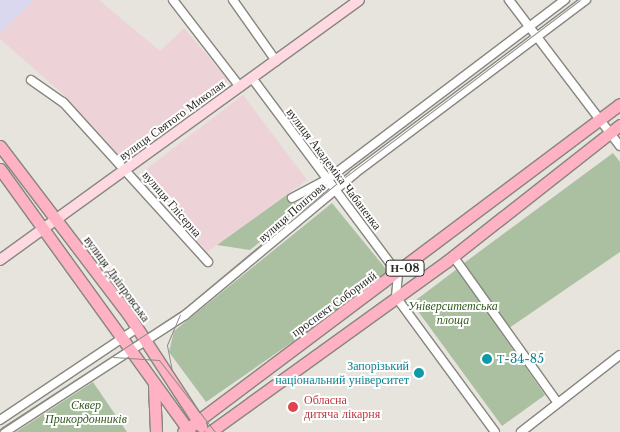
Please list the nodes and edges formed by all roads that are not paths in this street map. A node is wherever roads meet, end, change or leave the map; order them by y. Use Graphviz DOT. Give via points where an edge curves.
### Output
graph roads {
  1 [pos="173,0"];
  2 [pos="233,0"];
  3 [pos="359,0"];
  4 [pos="509,0"];
  5 [pos="565,0"];
  6 [pos="586,0"];
  7 [pos="530,26"];
  8 [pos="538,37"];
  9 [pos="276,61"];
  10 [pos="252,78"];
  11 [pos="31,80"];
  12 [pos="240,87"];
  13 [pos="620,104"];
  14 [pos="600,119"];
  15 [pos="620,125"];
  16 [pos="610,133"];
  17 [pos="0,146"];
  18 [pos="620,146"];
  19 [pos="0,169"];
  20 [pos="127,169"];
  21 [pos="328,179"];
  22 [pos="334,190"];
  23 [pos="292,198"];
  24 [pos="55,220"];
  25 [pos="45,228"];
  26 [pos="453,256"];
  27 [pos="0,260"];
  28 [pos="208,262"];
  29 [pos="398,274"];
  30 [pos="396,297"];
  31 [pos="136,329"];
  32 [pos="121,339"];
  33 [pos="144,342"];
  34 [pos="129,350"];
  35 [pos="620,356"];
  36 [pos="153,382"];
  37 [pos="557,402"];
  38 [pos="0,420"];
  39 [pos="198,421"];
  40 [pos="187,431"];
  41 [pos="524,431"];
  42 [pos="5,432"];
  43 [pos="156,432"];
  44 [pos="204,432"];
  45 [pos="210,432"];
  46 [pos="495,432"];
  1 -- 12 [label="street"];
  2 -- 9 [label="street"];
  3 -- 9 [label="street, вулиця Святого Миколая"];
  4 -- 7 [label="street"];
  5 -- 7 [label="street, вулиця Поштова"];
  6 -- 8 [label="street, вулиця Поштова"];
  7 -- 8 [label="street"];
  7 -- 21 [label="street, вулиця Поштова"];
  8 -- 14 [label="street"];
  8 -- 22 [label="street, вулиця Поштова"];
  9 -- 10 [label="street, вулиця Святого Миколая"];
  10 -- 12 [label="street, вулиця Святого Миколая"];
  10 -- 21 [label="street, вулиця Академіка Чабаненка"];
  11 -- 20 [label="street, вулиця Глісерна" via="63,102"];
  12 -- 20 [label="street, вулиця Святого Миколая"];
  13 -- 14 [label="main road, проспект Соборний / Н-08"];
  14 -- 16 [label="street"];
  14 -- 29 [label="main road, проспект Соборний / Н-08"];
  15 -- 16 [label="main road, Н-08"];
  16 -- 18 [label="street"];
  16 -- 26 [label="main road, Н-08"];
  17 -- 24 [label="main road, вулиця Дніпровська"];
  19 -- 25 [label="main road"];
  20 -- 24 [label="street, вулиця Святого Миколая"];
  20 -- 28 [label="street, вулиця Глісерна"];
  21 -- 22 [label="street, вулиця Академіка Чабаненка"];
  21 -- 23 [label="street, вулиця Поштова"];
  22 -- 29 [label="street, вулиця Академіка Чабаненка"];
  22 -- 33 [label="street, вулиця Поштова" via="253,261"];
  24 -- 25 [label="street, вулиця Святого Миколая"];
  24 -- 31 [label="main road, вулиця Дніпровська"];
  25 -- 27 [label="street, вулиця Святого Миколая"];
  25 -- 32 [label="main road"];
  26 -- 30 [label="main road, Н-08"];
  26 -- 37 [label="street"];
  29 -- 30 [label="street"];
  29 -- 39 [label="main road, проспект Соборний / Н-08"];
  30 -- 45 [label="main road, Н-08"];
  30 -- 46 [label="street"];
  31 -- 32 [label="street"];
  31 -- 33 [label="main road, вулиця Дніпровська"];
  32 -- 34 [label="main road"];
  32 -- 38 [label="street"];
  33 -- 34 [label="street, вулиця Поштова"];
  33 -- 39 [label="main road, вулиця Дніпровська"];
  34 -- 36 [label="main road"];
  34 -- 42 [label="street, вулиця Поштова"];
  35 -- 37 [label="street"];
  36 -- 40 [label="main road"];
  36 -- 43 [label="main road" via="158,402"];
  37 -- 41 [label="street"];
  39 -- 40 [label="main road, проспект Соборний / Н-08"];
  39 -- 44 [label="main road, вулиця Дніпровська"];
}
